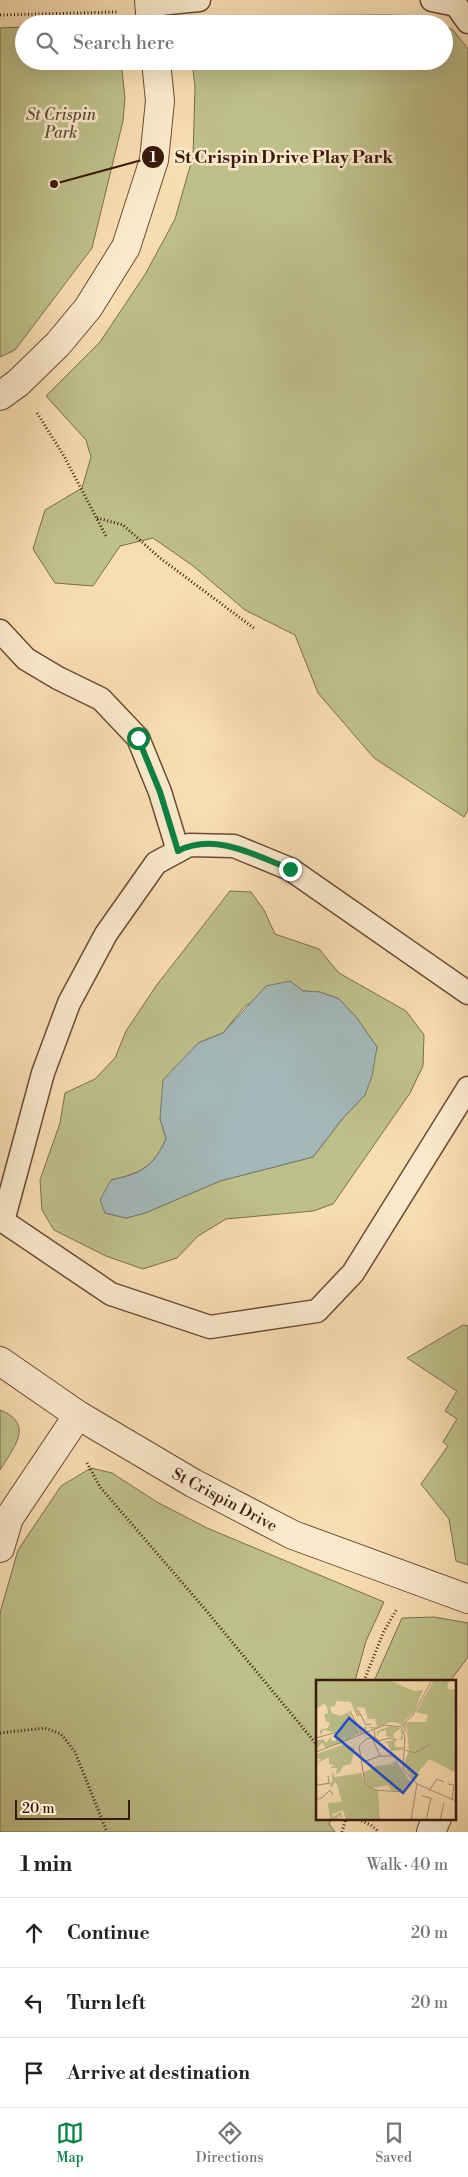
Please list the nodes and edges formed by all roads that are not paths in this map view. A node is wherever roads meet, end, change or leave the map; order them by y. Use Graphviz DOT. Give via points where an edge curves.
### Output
graph roads {
  1 [pos="199,0"];
  2 [pos="432,0"];
  3 [pos="150,10"];
  4 [pos="468,22"];
  5 [pos="157,70"];
  6 [pos="0,396"];
  7 [pos="0,631"];
  8 [pos="178,851"];
  9 [pos="468,993"];
  10 [pos="468,1088"];
  11 [pos="2,1220"];
  12 [pos="0,1361"];
  13 [pos="78,1415"];
  14 [pos="0,1548"];
  15 [pos="468,1599"];
  16 [pos="436,1820"];
  17 [pos="431,1832"];
  1 -- 3 [label="lane"];
  2 -- 4 [label="lane" via="456,5"];
  5 -- 6 [label="street" via="160,101 154,160 126,247 88,308 18,383"];
  7 -- 8 [label="lane" via="26,659 101,699 138,738 160,792"];
  8 -- 9 [label="lane" via="189,845 234,846 290,869"];
  8 -- 11 [label="lane" via="156,863 106,934 69,1003 44,1073"];
  10 -- 11 [label="lane" via="352,1273 317,1311 210,1328 111,1294"];
  12 -- 13 [label="street, St Crispin Drive"];
  13 -- 14 [label="street" via="9,1518"];
  13 -- 15 [label="street, St Crispin Drive" via="193,1483 293,1536"];
  16 -- 17 [label="street"];
}
